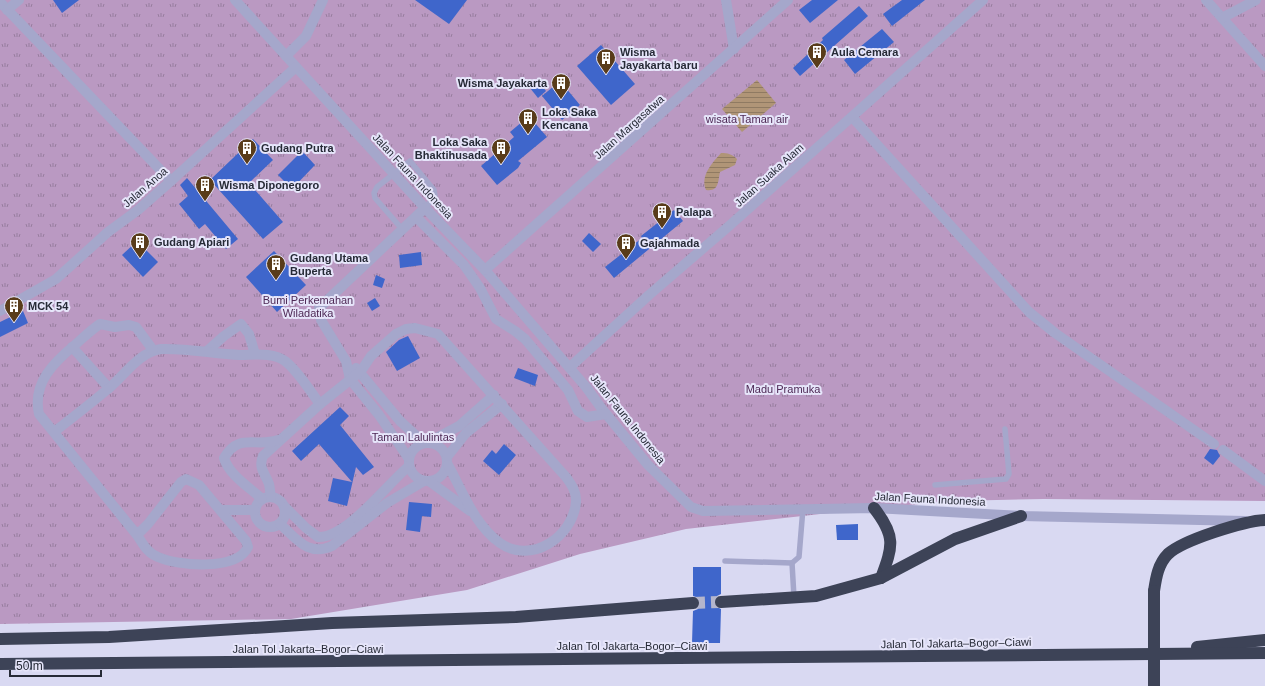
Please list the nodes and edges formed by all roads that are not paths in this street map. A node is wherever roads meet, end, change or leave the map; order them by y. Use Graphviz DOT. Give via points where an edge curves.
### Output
graph roads {
  1 [pos="19,0"];
  2 [pos="235,0"];
  3 [pos="323,0"];
  4 [pos="726,0"];
  5 [pos="788,0"];
  6 [pos="983,0"];
  7 [pos="1206,0"];
  8 [pos="1256,0"];
  9 [pos="4,6"];
  10 [pos="1222,18"];
  11 [pos="734,49"];
  12 [pos="286,56"];
  13 [pos="1265,66"];
  14 [pos="296,67"];
  15 [pos="852,118"];
  16 [pos="394,174"];
  17 [pos="171,181"];
  18 [pos="425,208"];
  19 [pos="416,217"];
  20 [pos="402,229"];
  21 [pos="485,270"];
  22 [pos="0,311"];
  23 [pos="72,347"];
  24 [pos="153,350"];
  25 [pos="207,351"];
  26 [pos="255,354"];
  27 [pos="346,361"];
  28 [pos="570,367"];
  29 [pos="361,371"];
  30 [pos="350,379"];
  31 [pos="109,388"];
  32 [pos="494,395"];
  33 [pos="320,404"];
  34 [pos="502,404"];
  35 [pos="606,414"];
  36 [pos="1006,428"];
  37 [pos="54,432"];
  38 [pos="282,439"];
  39 [pos="426,442"];
  40 [pos="1214,444"];
  41 [pos="1223,450"];
  42 [pos="448,461"];
  43 [pos="409,462"];
  44 [pos="426,481"];
  45 [pos="1265,481"];
  46 [pos="935,485"];
  47 [pos="266,498"];
  48 [pos="285,506"];
  49 [pos="803,508"];
  50 [pos="874,508"];
  51 [pos="221,510"];
  52 [pos="255,510"];
  53 [pos="472,512"];
  54 [pos="1021,516"];
  55 [pos="1265,520"];
  56 [pos="1251,521"];
  57 [pos="280,524"];
  58 [pos="137,535"];
  59 [pos="725,561"];
  60 [pos="792,563"];
  61 [pos="881,578"];
  62 [pos="794,598"];
  63 [pos="721,602"];
  64 [pos="693,603"];
  65 [pos="0,639"];
  66 [pos="1265,640"];
  67 [pos="1265,653"];
  68 [pos="1132,654"];
  69 [pos="0,664"];
  70 [pos="1154,686"];
  1 -- 9 [label="street"];
  2 -- 12 [label="street, Jalan Fauna Indonesia"];
  3 -- 12 [label="street" via="306,36"];
  4 -- 11 [label="street"];
  5 -- 11 [label="street, Jalan Margasatwa"];
  6 -- 15 [label="street, Jalan Suaka Alam"];
  7 -- 10 [label="street"];
  8 -- 10 [label="street"];
  9 -- 17 [label="street"];
  10 -- 13 [label="street"];
  11 -- 21 [label="street, Jalan Margasatwa"];
  12 -- 14 [label="street, Jalan Fauna Indonesia"];
  14 -- 16 [label="street, Jalan Fauna Indonesia"];
  14 -- 17 [label="street, Jalan Anoa"];
  15 -- 28 [label="street, Jalan Suaka Alam"];
  15 -- 40 [label="street" via="1029,312"];
  16 -- 18 [label="street, Jalan Fauna Indonesia"];
  16 -- 18 [label="lane" via="410,161 434,190 435,196"];
  16 -- 20 [label="lane" via="377,187 374,193 375,198"];
  17 -- 22 [label="street, Jalan Anoa" via="108,232 56,279"];
  18 -- 19 [label="street"];
  18 -- 21 [label="street, Jalan Fauna Indonesia"];
  19 -- 20 [label="street"];
  19 -- 35 [label="street" via="464,265 480,288 496,319 525,339 557,376 572,396 578,411 587,417"];
  20 -- 27 [label="street" via="319,308 321,320"];
  21 -- 28 [label="street, Jalan Fauna Indonesia"];
  23 -- 24 [label="street" via="102,324 136,327"];
  23 -- 31 [label="street"];
  23 -- 37 [label="street" via="55,361 47,372 38,398 40,414"];
  24 -- 25 [label="street" via="174,348"];
  24 -- 31 [label="street"];
  25 -- 26 [label="street"];
  25 -- 26 [label="street" via="241,324 249,334"];
  26 -- 33 [label="street" via="285,361"];
  27 -- 29 [label="street"];
  27 -- 30 [label="street"];
  28 -- 35 [label="street, Jalan Fauna Indonesia"];
  29 -- 30 [label="street"];
  29 -- 32 [label="street" via="371,356 396,334 406,329 421,329 438,334"];
  29 -- 39 [label="street" via="400,421"];
  30 -- 33 [label="street"];
  30 -- 43 [label="street" via="379,416"];
  31 -- 37 [label="street"];
  32 -- 34 [label="street"];
  32 -- 39 [label="street" via="459,426"];
  33 -- 38 [label="street"];
  34 -- 42 [label="street" via="466,433"];
  34 -- 53 [label="street" via="566,477 574,490 576,501 573,515 552,541 540,549 527,552 501,544"];
  35 -- 49 [label="street, Jalan Fauna Indonesia" via="648,465 691,507 703,511"];
  36 -- 46 [label="lane" via="1009,474 1006,479"];
  37 -- 58 [label="street"];
  38 -- 47 [label="street" via="263,456 261,461 262,473 269,483"];
  38 -- 47 [label="street" via="267,444 245,442 233,448 224,458 231,471"];
  39 -- 42 [label="street" via="439,445"];
  39 -- 43 [label="street" via="414,449"];
  41 -- 45 [label="street"];
  42 -- 44 [label="street" via="441,477"];
  42 -- 53 [label="street"];
  43 -- 44 [label="street" via="414,476"];
  43 -- 48 [label="street" via="375,500 332,535 315,535"];
  44 -- 53 [label="street"];
  44 -- 57 [label="street" via="387,503 332,546 323,550 308,548"];
  47 -- 48 [label="street" via="279,500"];
  47 -- 52 [label="street"];
  48 -- 57 [label="street" via="285,516"];
  49 -- 50 [label="street, Jalan Fauna Indonesia"];
  49 -- 60 [label="lane" via="799,557"];
  50 -- 54 [label="street, Jalan Fauna Indonesia"];
  50 -- 61 [label="highway" via="887,524 891,539 889,555"];
  51 -- 52 [label="street"];
  51 -- 58 [label="street" via="200,485 186,479"];
  51 -- 58 [label="street" via="248,547 242,555 226,562 211,564 158,558 147,551"];
  52 -- 57 [label="street" via="257,520 266,527 271,528"];
  54 -- 56 [label="street, Jalan Fauna Indonesia"];
  54 -- 61 [label="highway" via="955,539"];
  55 -- 56 [label="highway"];
  56 -- 70 [label="highway, bridge" via="1185,543 1168,554 1158,570 1154,591"];
  59 -- 60 [label="lane"];
  60 -- 62 [label="lane"];
  61 -- 62 [label="highway" via="816,596"];
  62 -- 63 [label="highway"];
  64 -- 65 [label="highway" via="516,617 332,623 109,637"];
  66 -- 68 [label="highway"];
  67 -- 68 [label="highway, Jalan Tol Jakarta–Bogor–Ciawi"];
  68 -- 69 [label="highway, Jalan Tol Jakarta–Bogor–Ciawi"];
}
